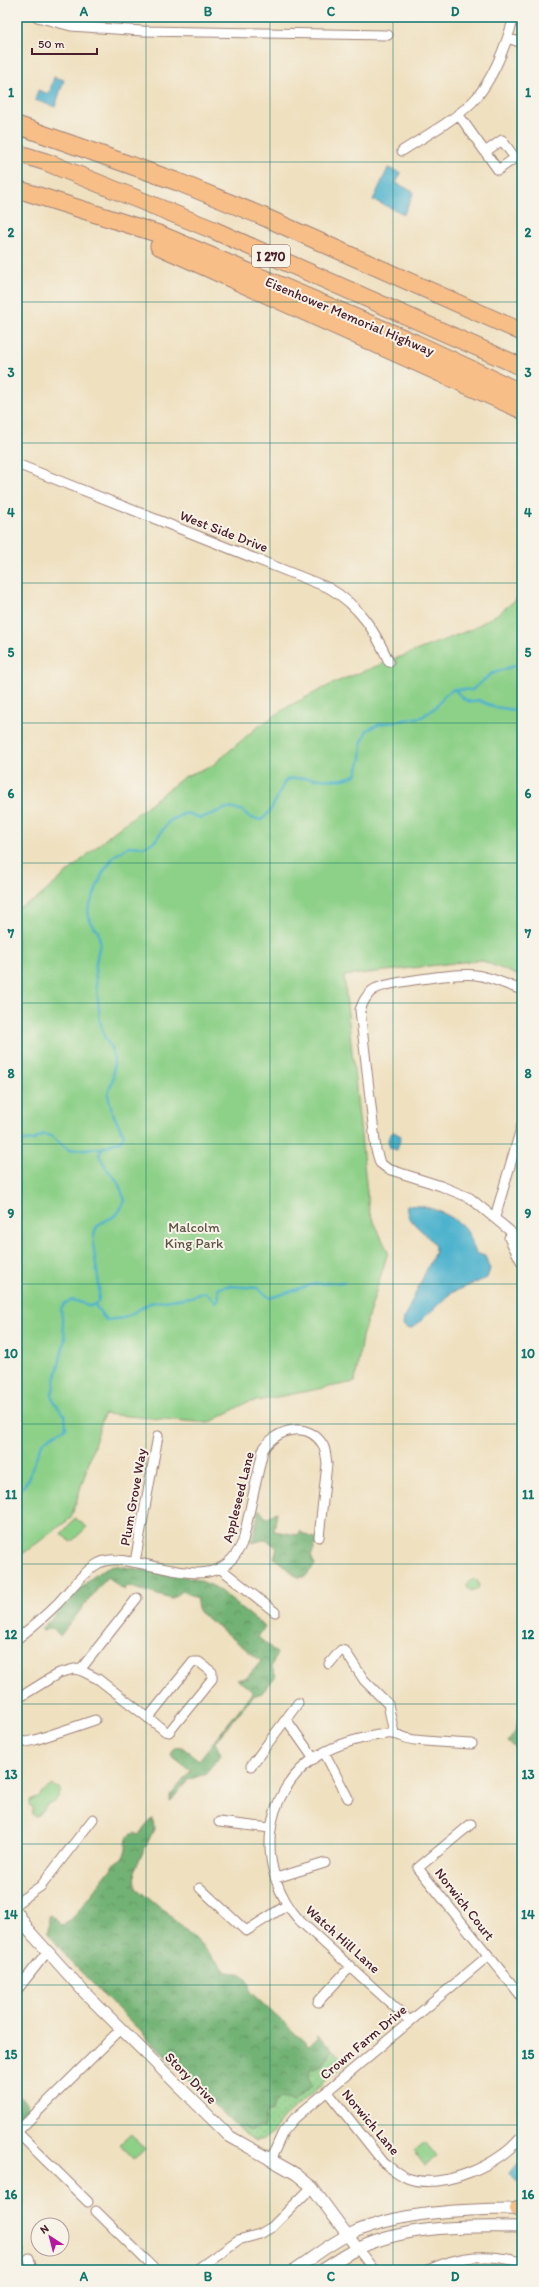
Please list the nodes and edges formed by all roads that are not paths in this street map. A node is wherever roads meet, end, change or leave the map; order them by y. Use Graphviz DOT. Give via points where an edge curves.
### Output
graph roads {
  1 [pos="38,17"];
  2 [pos="514,17"];
  3 [pos="72,22"];
  4 [pos="388,35"];
  5 [pos="508,38"];
  6 [pos="522,43"];
  7 [pos="458,114"];
  8 [pos="17,125"];
  9 [pos="402,151"];
  10 [pos="485,152"];
  11 [pos="17,153"];
  12 [pos="17,189"];
  13 [pos="74,207"];
  14 [pos="522,332"];
  15 [pos="522,367"];
  16 [pos="522,393"];
  17 [pos="522,410"];
  18 [pos="17,464"];
  19 [pos="389,662"];
  20 [pos="522,990"];
  21 [pos="522,1125"];
  22 [pos="495,1218"];
  23 [pos="506,1228"];
  24 [pos="522,1247"];
  25 [pos="522,1263"];
  26 [pos="158,1436"];
  27 [pos="319,1537"];
  28 [pos="135,1562"];
  29 [pos="221,1569"];
  30 [pos="137,1598"];
  31 [pos="275,1612"];
  32 [pos="17,1639"];
  33 [pos="329,1664"];
  34 [pos="80,1670"];
  35 [pos="17,1699"];
  36 [pos="298,1703"];
  37 [pos="148,1718"];
  38 [pos="95,1720"];
  39 [pos="286,1720"];
  40 [pos="394,1733"];
  41 [pos="17,1741"];
  42 [pos="472,1744"];
  43 [pos="324,1752"];
  44 [pos="314,1759"];
  45 [pos="251,1766"];
  46 [pos="348,1798"];
  47 [pos="93,1819"];
  48 [pos="219,1822"];
  49 [pos="471,1824"];
  50 [pos="270,1828"];
  51 [pos="325,1863"];
  52 [pos="276,1878"];
  53 [pos="200,1888"];
  54 [pos="17,1903"];
  55 [pos="287,1905"];
  56 [pos="17,1912"];
  57 [pos="47,1952"];
  58 [pos="488,1956"];
  59 [pos="351,1966"];
  60 [pos="17,1990"];
  61 [pos="522,1997"];
  62 [pos="318,2002"];
  63 [pos="410,2021"];
  64 [pos="121,2029"];
  65 [pos="327,2091"];
  66 [pos="17,2132"];
  67 [pos="522,2136"];
  68 [pos="270,2160"];
  69 [pos="312,2187"];
  70 [pos="88,2202"];
  71 [pos="520,2209"];
  72 [pos="96,2211"];
  73 [pos="522,2227"];
  74 [pos="348,2235"];
  75 [pos="357,2248"];
  76 [pos="29,2258"];
  77 [pos="522,2262"];
  78 [pos="32,2270"];
  79 [pos="156,2270"];
  80 [pos="196,2270"];
  81 [pos="294,2270"];
  82 [pos="322,2270"];
  83 [pos="374,2270"];
  84 [pos="428,2270"];
  1 -- 3 [label="street"];
  2 -- 5 [label="street"];
  3 -- 4 [label="street" via="166,32"];
  5 -- 6 [label="street"];
  5 -- 7 [label="street" via="485,85 476,98"];
  7 -- 9 [label="street"];
  7 -- 10 [label="street"];
  8 -- 14 [label="highway, I 270" via="178,182 262,216"];
  11 -- 15 [label="highway, I 270" via="46,162 211,229"];
  12 -- 13 [label="highway, Eisenhower Memorial Highway / I 270"];
  13 -- 16 [label="highway, Eisenhower Memorial Highway / I 270" via="159,234 415,343"];
  13 -- 17 [label="highway"];
  18 -- 19 [label="street, West Side Drive" via="329,588 343,596 362,614 374,631"];
  20 -- 22 [label="street" via="476,975 385,984 376,988 364,1000 360,1010 376,1150 380,1163 388,1170 470,1198"];
  21 -- 22 [label="street"];
  22 -- 23 [label="street"];
  23 -- 24 [label="street"];
  23 -- 25 [label="street"];
  26 -- 28 [label="street, Plum Grove Way"];
  27 -- 29 [label="street, Appleseed Lane" via="327,1464 323,1445 312,1435 298,1429 288,1430 268,1441 263,1450 243,1541 239,1552"];
  28 -- 29 [label="street" via="195,1573"];
  28 -- 32 [label="street" via="111,1560 100,1563 88,1571 35,1625"];
  29 -- 31 [label="street"];
  30 -- 34 [label="street"];
  33 -- 40 [label="street" via="339,1652 345,1651 364,1680 388,1704"];
  34 -- 35 [label="street" via="59,1673"];
  34 -- 37 [label="street" via="98,1679"];
  36 -- 39 [label="street"];
  37 -- 37 [label="street" via="165,1731 170,1731 212,1679 212,1672 198,1662 193,1662"];
  38 -- 41 [label="street" via="35,1740"];
  39 -- 44 [label="street"];
  39 -- 45 [label="street"];
  40 -- 42 [label="street" via="413,1740"];
  40 -- 43 [label="street, Watch Hill Lane" via="351,1742"];
  43 -- 44 [label="street, Watch Hill Lane"];
  43 -- 46 [label="street"];
  44 -- 50 [label="street, Watch Hill Lane" via="286,1787 276,1806"];
  47 -- 54 [label="street" via="41,1886"];
  48 -- 50 [label="street"];
  49 -- 58 [label="street, Norwich Court" via="418,1868"];
  50 -- 52 [label="street, Watch Hill Lane" via="270,1857"];
  51 -- 52 [label="street"];
  52 -- 55 [label="street, Watch Hill Lane"];
  53 -- 55 [label="street" via="246,1931"];
  55 -- 59 [label="street, Watch Hill Lane" via="300,1921"];
  56 -- 57 [label="street, Story Drive"];
  57 -- 60 [label="street"];
  57 -- 64 [label="street, Story Drive"];
  58 -- 61 [label="street"];
  58 -- 63 [label="street, Crown Farm Drive"];
  59 -- 62 [label="street"];
  59 -- 63 [label="street, Watch Hill Lane"];
  63 -- 65 [label="street, Crown Farm Drive"];
  64 -- 66 [label="street"];
  64 -- 68 [label="street, Story Drive" via="229,2136"];
  65 -- 67 [label="street, Norwich Lane" via="384,2163 408,2178 436,2181 470,2172 503,2155"];
  65 -- 68 [label="street, Crown Farm Drive" via="287,2127"];
  66 -- 70 [label="street"];
  68 -- 69 [label="street, Story Drive" via="296,2174"];
  69 -- 74 [label="street, Story Drive"];
  69 -- 80 [label="street" via="272,2227 260,2234 238,2240"];
  71 -- 74 [label="street" via="453,2210 406,2218"];
  72 -- 79 [label="street"];
  73 -- 75 [label="street" via="431,2229"];
  74 -- 75 [label="street, Story Drive"];
  74 -- 81 [label="street"];
  75 -- 82 [label="street"];
  75 -- 83 [label="street"];
  76 -- 78 [label="street"];
  77 -- 84 [label="street" via="496,2256 465,2257"];
}
